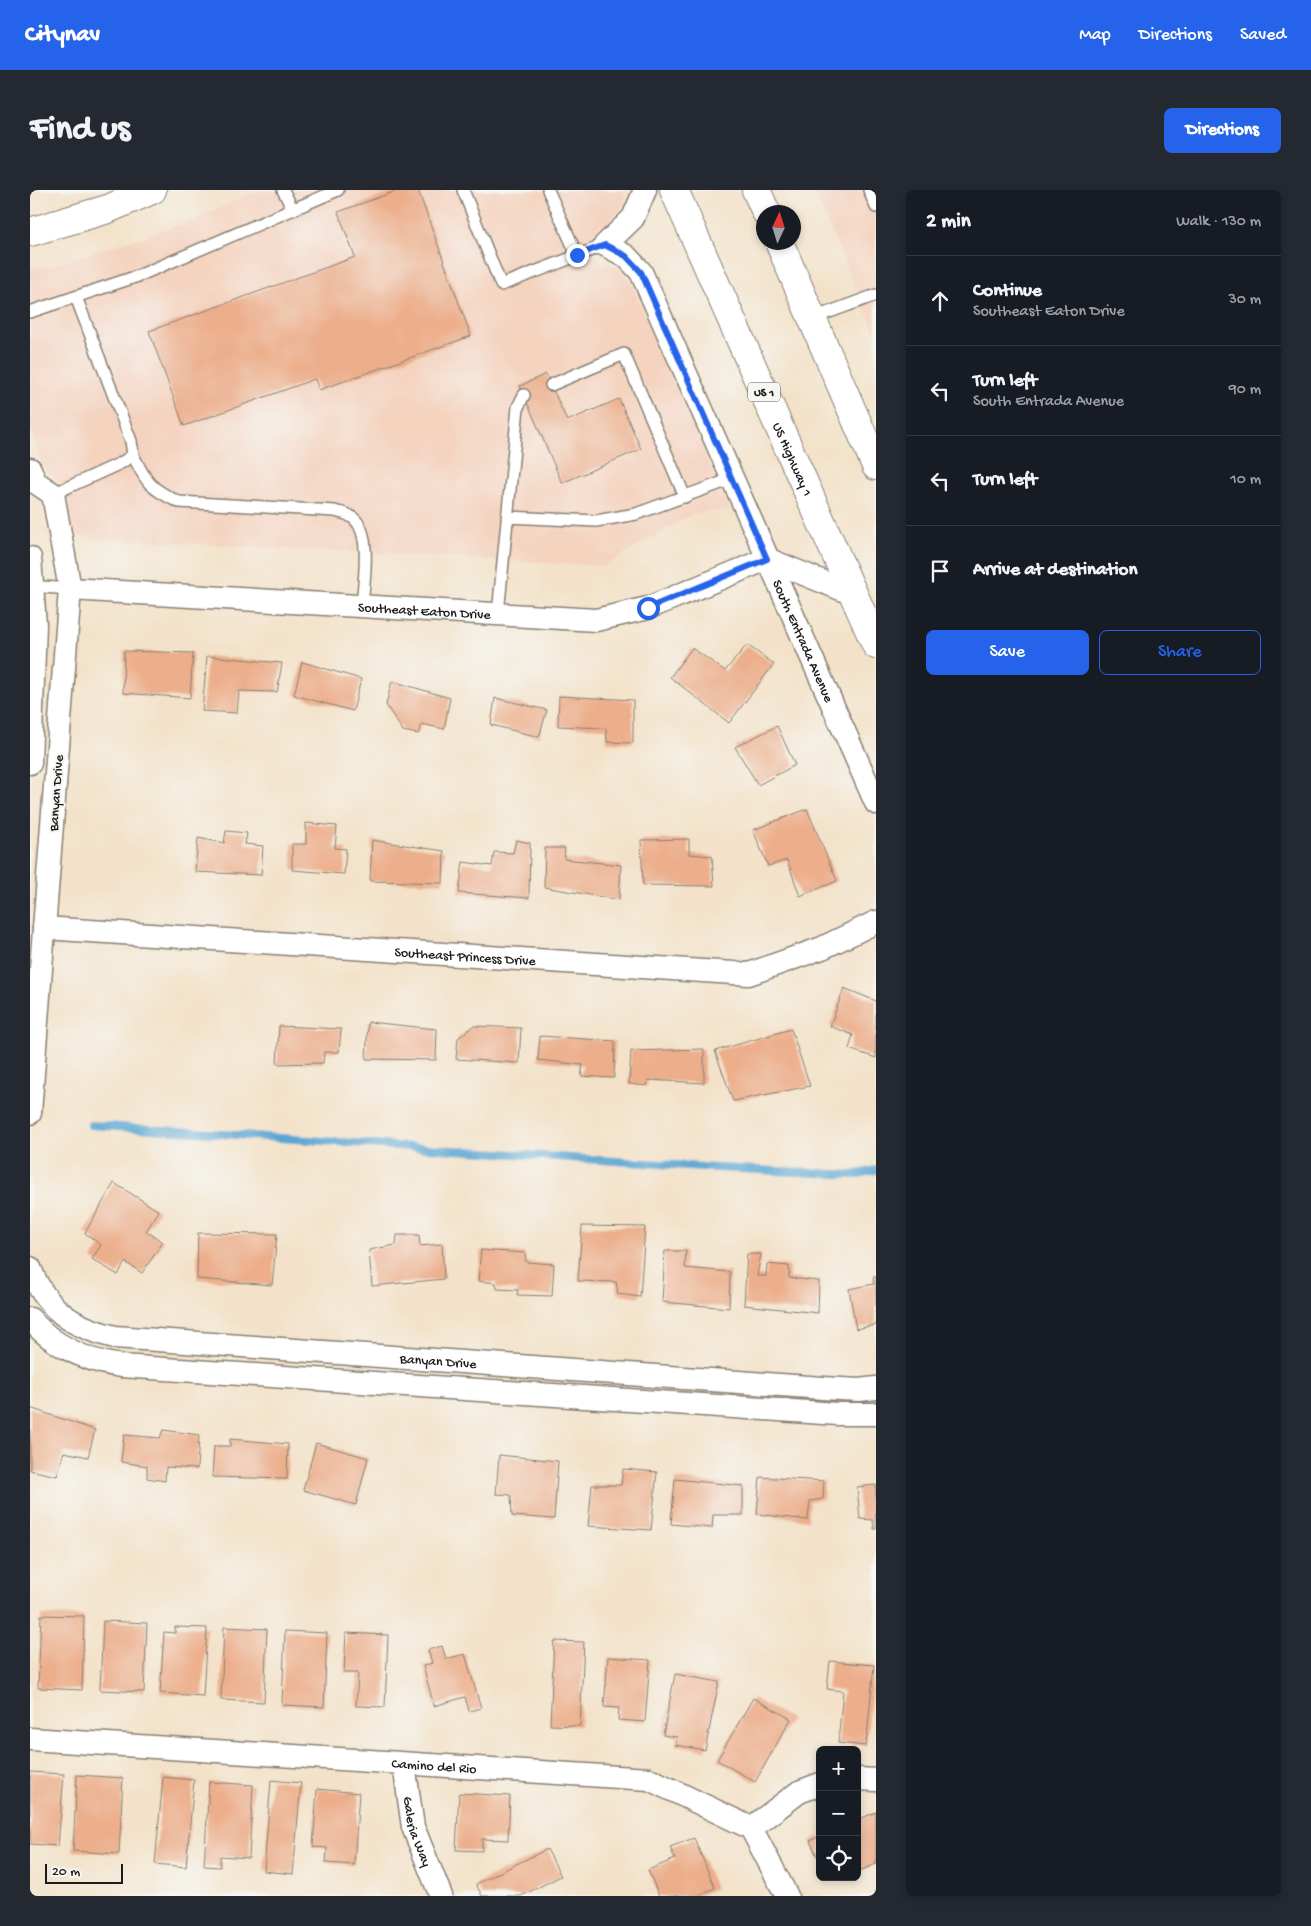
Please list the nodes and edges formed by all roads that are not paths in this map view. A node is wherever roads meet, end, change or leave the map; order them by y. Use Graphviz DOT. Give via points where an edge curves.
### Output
graph roads {
  1 [pos="152,190"];
  2 [pos="283,190"];
  3 [pos="338,190"];
  4 [pos="463,190"];
  5 [pos="548,190"];
  6 [pos="645,190"];
  7 [pos="674,190"];
  8 [pos="756,190"];
  9 [pos="869,190"];
  10 [pos="324,193"];
  11 [pos="763,205"];
  12 [pos="876,207"];
  13 [pos="293,210"];
  14 [pos="30,232"];
  15 [pos="605,245"];
  16 [pos="783,250"];
  17 [pos="577,255"];
  18 [pos="876,295"];
  19 [pos="76,297"];
  20 [pos="30,312"];
  21 [pos="813,318"];
  22 [pos="551,385"];
  23 [pos="524,395"];
  24 [pos="133,455"];
  25 [pos="876,466"];
  26 [pos="732,479"];
  27 [pos="37,485"];
  28 [pos="685,497"];
  29 [pos="507,517"];
  30 [pos="30,558"];
  31 [pos="767,559"];
  32 [pos="31,586"];
  33 [pos="70,589"];
  34 [pos="853,594"];
  35 [pos="362,606"];
  36 [pos="498,614"];
  37 [pos="876,645"];
  38 [pos="30,763"];
  39 [pos="876,803"];
  40 [pos="876,922"];
  41 [pos="44,928"];
  42 [pos="30,1101"];
  43 [pos="30,1268"];
  44 [pos="30,1319"];
  45 [pos="105,1334"];
  46 [pos="95,1361"];
  47 [pos="459,1362"];
  48 [pos="458,1388"];
  49 [pos="867,1389"];
  50 [pos="876,1414"];
  51 [pos="30,1740"];
  52 [pos="404,1764"];
  53 [pos="861,1779"];
  54 [pos="876,1780"];
  55 [pos="816,1786"];
  56 [pos="751,1828"];
  57 [pos="441,1896"];
  58 [pos="787,1896"];
  1 -- 14 [label="main road" via="108,209"];
  2 -- 13 [label="lane"];
  3 -- 10 [label="lane"];
  4 -- 17 [label="lane" via="501,284"];
  5 -- 17 [label="lane"];
  6 -- 15 [label="street" via="633,218"];
  7 -- 34 [label="main road, US Highway 1 / US 1"];
  8 -- 11 [label="main road"];
  9 -- 12 [label="lane"];
  10 -- 13 [label="lane"];
  13 -- 19 [label="lane" via="138,276"];
  15 -- 17 [label="lane"];
  15 -- 26 [label="street, South Entrada Avenue" via="626,256 641,272"];
  16 -- 21 [label="main road"];
  18 -- 21 [label="lane"];
  19 -- 20 [label="lane"];
  19 -- 24 [label="lane" via="131,441"];
  21 -- 25 [label="main road"];
  22 -- 28 [label="lane" via="624,354"];
  23 -- 29 [label="lane" via="518,407"];
  24 -- 27 [label="lane" via="121,463"];
  24 -- 35 [label="lane" via="143,476 157,492 178,502 335,511 351,516 361,528 366,547"];
  26 -- 28 [label="lane"];
  26 -- 31 [label="street, South Entrada Avenue"];
  27 -- 33 [label="street, Banyan Drive"];
  28 -- 29 [label="lane" via="636,514 596,521"];
  29 -- 36 [label="lane"];
  30 -- 32 [label="street, Banyan Drive"];
  31 -- 34 [label="street"];
  31 -- 36 [label="street, Southeast Eaton Drive" via="648,608 596,620"];
  31 -- 39 [label="street, South Entrada Avenue"];
  32 -- 33 [label="lane"];
  32 -- 38 [label="street, Banyan Drive" via="35,625"];
  33 -- 35 [label="street, Southeast Eaton Drive"];
  33 -- 41 [label="street, Banyan Drive"];
  34 -- 37 [label="main road, US Highway 1 / US 1"];
  35 -- 36 [label="street, Southeast Eaton Drive"];
  40 -- 41 [label="street, Southeast Princess Drive" via="822,948 748,974"];
  41 -- 42 [label="street, Banyan Drive"];
  43 -- 45 [label="street, Banyan Drive" via="49,1303 79,1326"];
  44 -- 46 [label="street, Banyan Drive" via="65,1348"];
  45 -- 46 [label="street"];
  45 -- 47 [label="street, Banyan Drive"];
  46 -- 48 [label="street, Banyan Drive" via="121,1366"];
  47 -- 48 [label="street"];
  47 -- 49 [label="street, Banyan Drive"];
  48 -- 50 [label="street, Banyan Drive"];
  49 -- 50 [label="street"];
  51 -- 52 [label="street, Camino del Rio"];
  52 -- 56 [label="street, Camino del Rio" via="649,1779"];
  52 -- 57 [label="street, Galeria Way" via="413,1827"];
  53 -- 54 [label="street"];
  55 -- 56 [label="street" via="799,1792"];
  56 -- 58 [label="street"];
}
